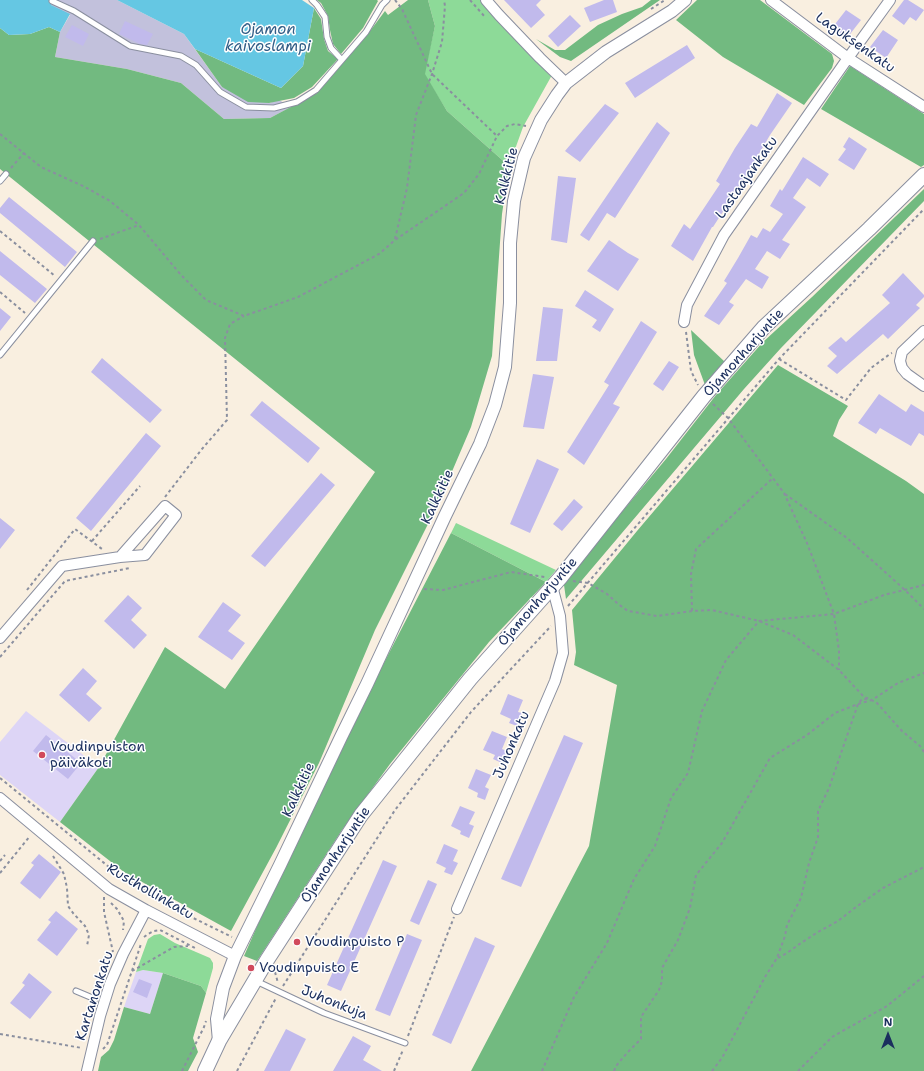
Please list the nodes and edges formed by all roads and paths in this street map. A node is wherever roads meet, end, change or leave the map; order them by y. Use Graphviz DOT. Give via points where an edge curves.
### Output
graph roads {
  1 [pos="312,0"];
  2 [pos="387,0"];
  3 [pos="394,0"];
  4 [pos="444,0"];
  5 [pos="486,0"];
  6 [pos="685,0"];
  7 [pos="771,0"];
  8 [pos="890,0"];
  9 [pos="52,1"];
  10 [pos="848,58"];
  11 [pos="342,60"];
  12 [pos="432,74"];
  13 [pos="566,83"];
  14 [pos="924,107"];
  15 [pos="531,126"];
  16 [pos="0,134"];
  17 [pos="497,136"];
  18 [pos="24,153"];
  19 [pos="6,174"];
  20 [pos="924,175"];
  21 [pos="0,181"];
  22 [pos="924,209"];
  23 [pos="139,225"];
  24 [pos="0,231"];
  25 [pos="395,240"];
  26 [pos="93,241"];
  27 [pos="61,281"];
  28 [pos="0,292"];
  29 [pos="244,316"];
  30 [pos="31,318"];
  31 [pos="684,322"];
  32 [pos="924,331"];
  33 [pos="902,352"];
  34 [pos="0,355"];
  35 [pos="779,359"];
  36 [pos="924,386"];
  37 [pos="704,396"];
  38 [pos="728,418"];
  39 [pos="773,478"];
  40 [pos="140,486"];
  41 [pos="784,493"];
  42 [pos="165,497"];
  43 [pos="92,541"];
  44 [pos="120,558"];
  45 [pos="130,568"];
  46 [pos="556,582"];
  47 [pos="588,583"];
  48 [pos="924,585"];
  49 [pos="412,588"];
  50 [pos="905,590"];
  51 [pos="924,609"];
  52 [pos="692,611"];
  53 [pos="834,614"];
  54 [pos="560,616"];
  55 [pos="759,621"];
  56 [pos="0,638"];
  57 [pos="0,657"];
  58 [pos="839,670"];
  59 [pos="924,673"];
  60 [pos="868,699"];
  61 [pos="872,700"];
  62 [pos="858,704"];
  63 [pos="924,751"];
  64 [pos="0,778"];
  65 [pos="0,798"];
  66 [pos="30,836"];
  67 [pos="5,855"];
  68 [pos="0,860"];
  69 [pos="58,860"];
  70 [pos="924,867"];
  71 [pos="0,874"];
  72 [pos="457,909"];
  73 [pos="146,910"];
  74 [pos="123,932"];
  75 [pos="234,938"];
  76 [pos="189,945"];
  77 [pos="87,946"];
  78 [pos="116,949"];
  79 [pos="200,951"];
  80 [pos="235,956"];
  81 [pos="777,958"];
  82 [pos="131,971"];
  83 [pos="924,976"];
  84 [pos="255,980"];
  85 [pos="76,991"];
  86 [pos="279,992"];
  87 [pos="95,999"];
  88 [pos="0,1034"];
  89 [pos="219,1041"];
  90 [pos="405,1043"];
  91 [pos="91,1050"];
  92 [pos="87,1071"];
  93 [pos="205,1071"];
  94 [pos="237,1071"];
  95 [pos="394,1071"];
  96 [pos="542,1071"];
  97 [pos="614,1071"];
  98 [pos="712,1071"];
  99 [pos="798,1071"];
  1 -- 11 [label="lane" via="325,17 331,48"];
  2 -- 11 [label="lane" via="366,32"];
  3 -- 12 [label="path" via="402,9"];
  4 -- 12 [label="path" via="442,42"];
  5 -- 13 [label="street"];
  6 -- 13 [label="street, Kalkkitie" via="672,11 606,52"];
  7 -- 10 [label="street, Laguksenkatu"];
  8 -- 10 [label="street, Lastaajankatu"];
  9 -- 11 [label="lane" via="74,11 130,46 181,56 196,65 220,92 246,107 274,108 297,102 316,90"];
  10 -- 14 [label="street, Laguksenkatu"];
  10 -- 31 [label="street, Lastaajankatu" via="724,235 687,305"];
  12 -- 17 [label="path"];
  12 -- 25 [label="path" via="416,115 407,188"];
  13 -- 49 [label="street, Kalkkitie" via="541,120 524,158 514,201 505,367 494,405 480,444"];
  15 -- 17 [label="path" via="507,126"];
  16 -- 18 [label="path"];
  17 -- 25 [label="path" via="479,174 464,194"];
  18 -- 19 [label="path"];
  18 -- 23 [label="path" via="41,167 110,201"];
  19 -- 21 [label="lane"];
  20 -- 37 [label="main road, Ojamonharjuntie" via="764,327"];
  22 -- 35 [label="path"];
  23 -- 26 [label="path"];
  23 -- 29 [label="path" via="206,300"];
  24 -- 27 [label="path"];
  25 -- 29 [label="path" via="379,254 298,297"];
  26 -- 27 [label="lane"];
  27 -- 30 [label="lane"];
  28 -- 30 [label="path"];
  29 -- 42 [label="path" via="230,324 225,338 227,420"];
  30 -- 34 [label="lane"];
  31 -- 37 [label="path" via="691,371"];
  32 -- 33 [label="street"];
  33 -- 35 [label="path" via="890,354 871,368 846,400"];
  33 -- 36 [label="street" via="902,368"];
  35 -- 38 [label="path"];
  37 -- 38 [label="path"];
  37 -- 46 [label="main road, Ojamonharjuntie"];
  38 -- 39 [label="path"];
  38 -- 47 [label="path"];
  39 -- 41 [label="path"];
  39 -- 52 [label="path" via="696,549 691,574"];
  40 -- 43 [label="path"];
  41 -- 50 [label="path" via="846,538"];
  41 -- 53 [label="path"];
  44 -- 44 [label="street" via="145,555 176,515 165,506"];
  44 -- 56 [label="street" via="62,566"];
  45 -- 57 [label="path" via="65,581"];
  46 -- 47 [label="path"];
  46 -- 49 [label="path" via="511,572 443,590"];
  46 -- 54 [label="street, Juhonkatu"];
  46 -- 84 [label="main road, Ojamonharjuntie" via="470,679 361,815"];
  47 -- 52 [label="path" via="628,611 657,616"];
  47 -- 54 [label="path"];
  48 -- 50 [label="path"];
  49 -- 80 [label="street, Kalkkitie"];
  50 -- 51 [label="path"];
  50 -- 53 [label="path"];
  52 -- 55 [label="path" via="712,610"];
  53 -- 55 [label="path"];
  53 -- 58 [label="path"];
  54 -- 72 [label="street, Juhonkatu" via="563,653 555,681"];
  54 -- 86 [label="path" via="471,712 395,810"];
  55 -- 58 [label="path" via="793,635"];
  55 -- 96 [label="path" via="723,666 702,711 688,773 671,798 655,846 634,879 607,943 574,996"];
  58 -- 60 [label="path"];
  59 -- 61 [label="path" via="898,683"];
  60 -- 61 [label="path"];
  60 -- 62 [label="path"];
  61 -- 62 [label="path"];
  61 -- 63 [label="path"];
  62 -- 81 [label="path" via="829,788 818,811 818,837 801,898 787,925"];
  62 -- 97 [label="path" via="835,713 807,735 770,758 722,843 696,875 688,915 678,940 662,968 659,990 641,1017 641,1039"];
  64 -- 75 [label="path" via="120,876 179,911"];
  65 -- 73 [label="street, Rusthollinkatu" via="109,889"];
  66 -- 71 [label="path"];
  67 -- 68 [label="path"];
  69 -- 77 [label="path" via="53,855 64,874 68,906 85,926 89,935"];
  70 -- 81 [label="path" via="883,888 838,921"];
  72 -- 90 [label="path"];
  73 -- 80 [label="street, Rusthollinkatu"];
  73 -- 91 [label="street, Kartanonkatu" via="110,984"];
  74 -- 78 [label="path" via="124,921 117,909 104,896 104,912 114,955"];
  76 -- 79 [label="path"];
  76 -- 82 [label="path" via="174,947"];
  76 -- 82 [label="path" via="160,930 154,931 142,939"];
  80 -- 89 [label="street, Kalkkitie" via="223,988 217,1019"];
  81 -- 98 [label="path" via="722,1058"];
  82 -- 91 [label="path" via="106,1045 103,1050"];
  83 -- 99 [label="path" via="887,1006 832,1037"];
  84 -- 86 [label="lane, Juhonkuja"];
  84 -- 89 [label="main road, Ojamonharjuntie"];
  85 -- 87 [label="lane"];
  86 -- 90 [label="lane, Juhonkuja" via="324,1013"];
  86 -- 94 [label="path"];
  88 -- 91 [label="path"];
  89 -- 93 [label="main road, Ojamonharjuntie"];
  90 -- 95 [label="path"];
  91 -- 92 [label="street, Kartanonkatu"];
}
